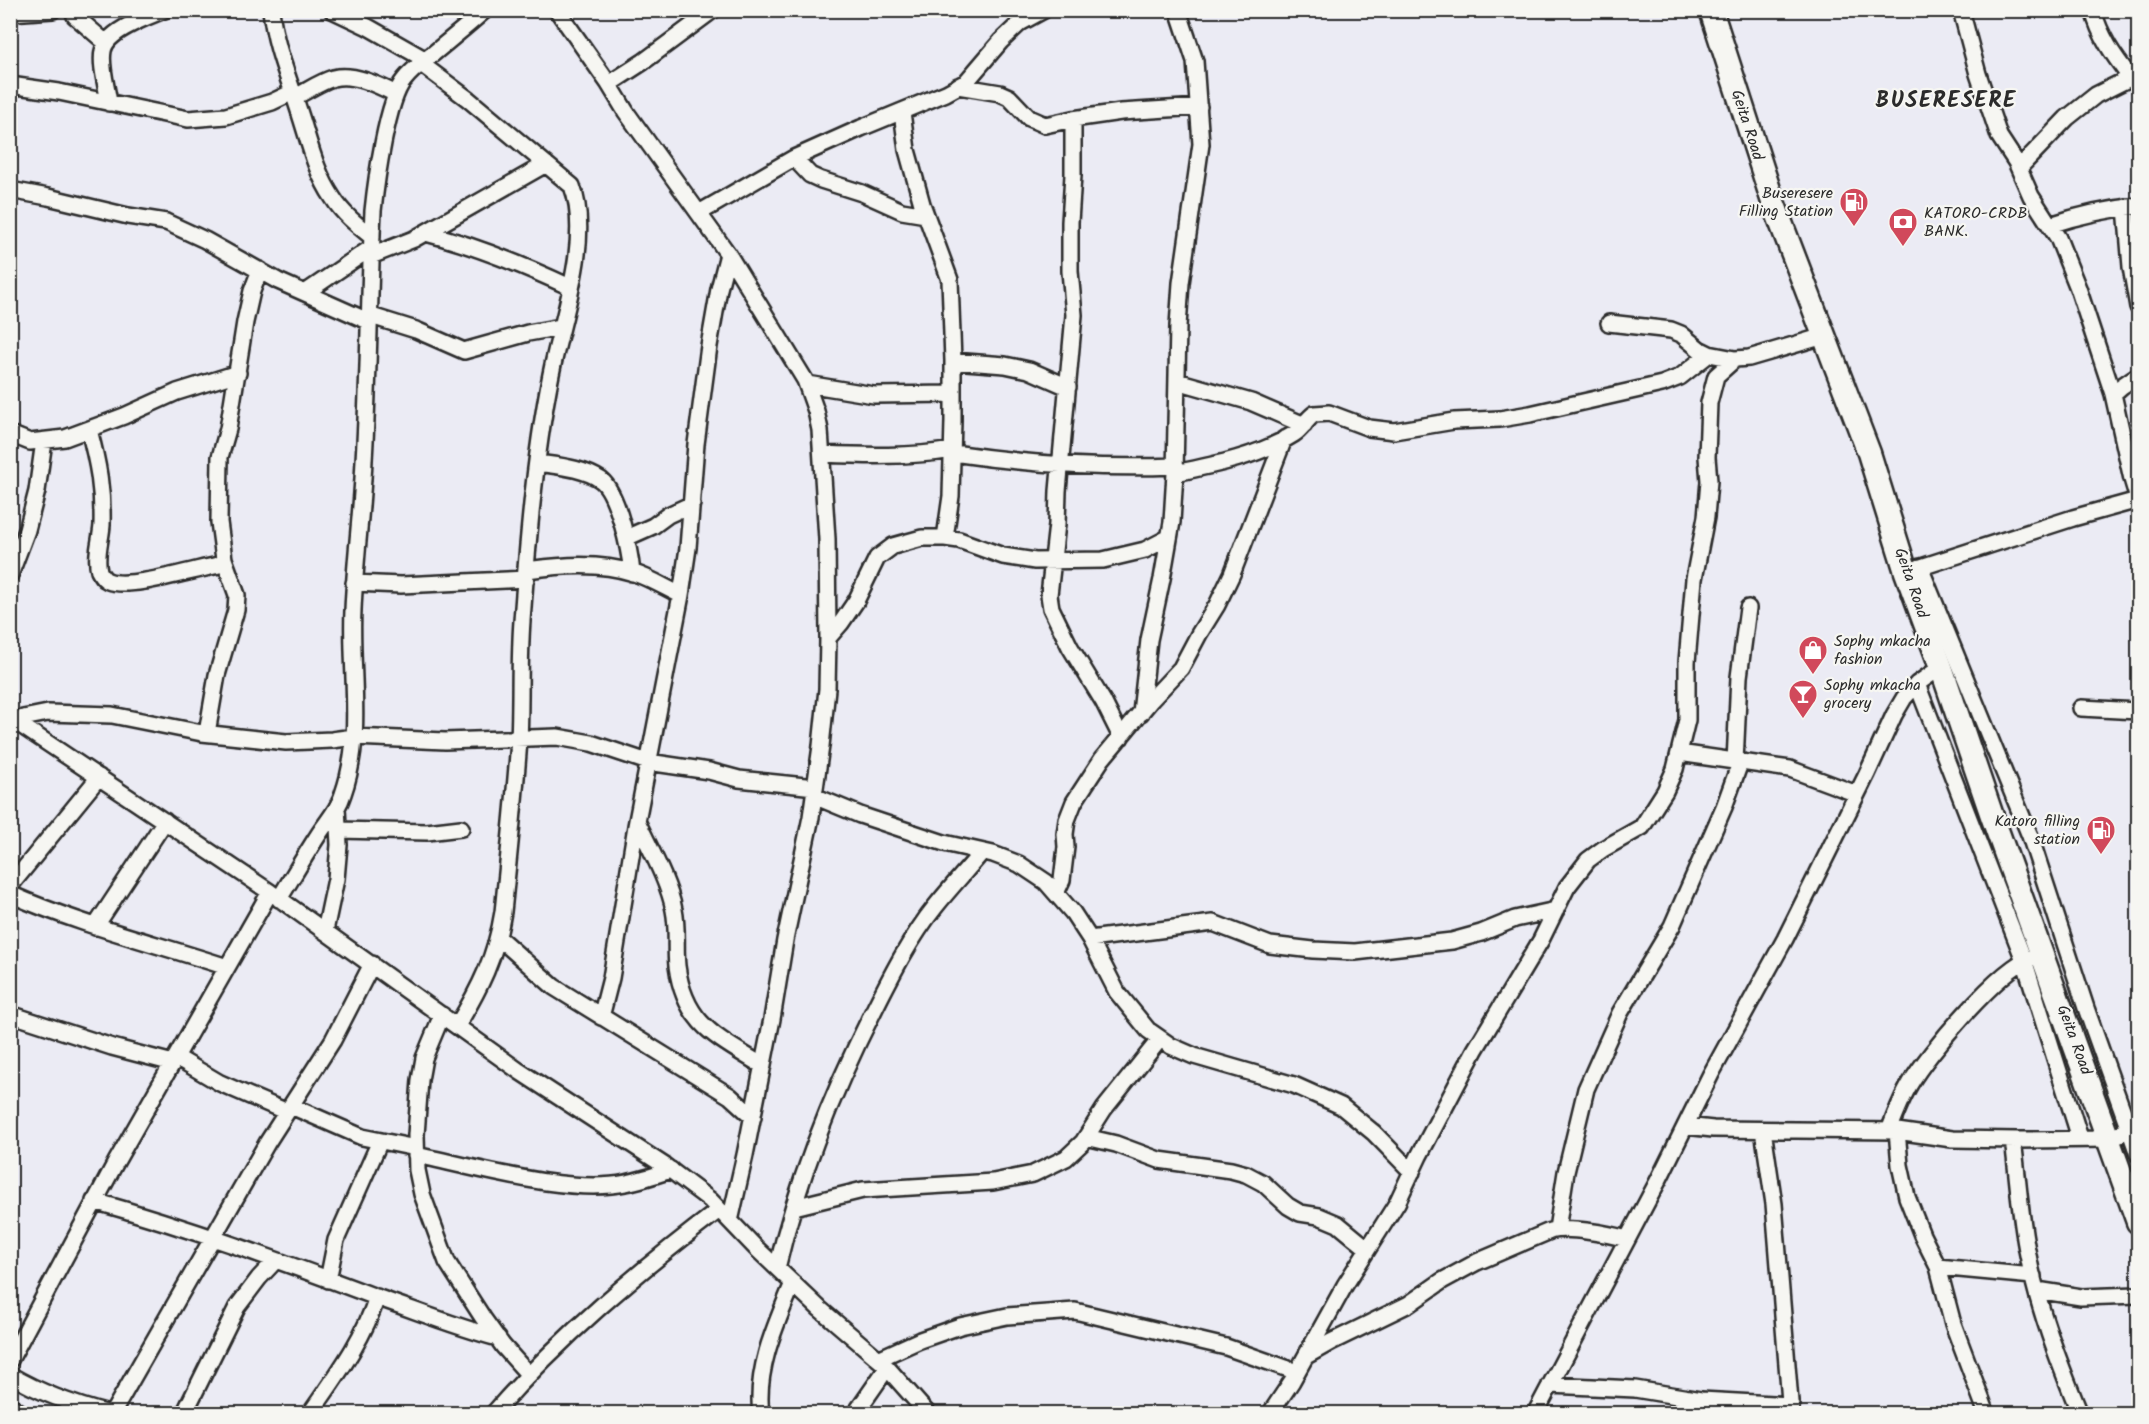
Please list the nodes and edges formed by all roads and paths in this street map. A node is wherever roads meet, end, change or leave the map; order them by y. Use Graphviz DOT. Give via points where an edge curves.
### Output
graph roads {
  1 [pos="53,10"];
  2 [pos="73,10"];
  3 [pos="164,10"];
  4 [pos="271,10"];
  5 [pos="332,10"];
  6 [pos="485,10"];
  7 [pos="557,10"];
  8 [pos="713,10"];
  9 [pos="1044,10"];
  10 [pos="1178,10"];
  11 [pos="1711,10"];
  12 [pos="1961,10"];
  13 [pos="2093,10"];
  14 [pos="10,13"];
  15 [pos="105,42"];
  16 [pos="423,62"];
  17 [pos="2134,76"];
  18 [pos="609,84"];
  19 [pos="10,85"];
  20 [pos="958,86"];
  21 [pos="396,94"];
  22 [pos="294,95"];
  23 [pos="109,103"];
  24 [pos="1199,107"];
  25 [pos="902,112"];
  26 [pos="1073,119"];
  27 [pos="795,158"];
  28 [pos="546,164"];
  29 [pos="2019,168"];
  30 [pos="10,190"];
  31 [pos="2132,207"];
  32 [pos="699,213"];
  33 [pos="926,215"];
  34 [pos="2050,225"];
  35 [pos="426,233"];
  36 [pos="371,247"];
  37 [pos="728,254"];
  38 [pos="260,270"];
  39 [pos="570,286"];
  40 [pos="305,293"];
  41 [pos="2139,307"];
  42 [pos="368,318"];
  43 [pos="1609,323"];
  44 [pos="561,327"];
  45 [pos="1824,336"];
  46 [pos="1708,354"];
  47 [pos="1735,359"];
  48 [pos="953,361"];
  49 [pos="238,373"];
  50 [pos="2139,375"];
  51 [pos="1177,381"];
  52 [pos="807,384"];
  53 [pos="1068,387"];
  54 [pos="953,394"];
  55 [pos="2113,394"];
  56 [pos="1304,424"];
  57 [pos="89,430"];
  58 [pos="10,434"];
  59 [pos="1284,439"];
  60 [pos="44,441"];
  61 [pos="953,452"];
  62 [pos="823,454"];
  63 [pos="538,463"];
  64 [pos="1061,463"];
  65 [pos="1175,470"];
  66 [pos="2139,500"];
  67 [pos="692,504"];
  68 [pos="626,538"];
  69 [pos="945,538"];
  70 [pos="1168,538"];
  71 [pos="1053,561"];
  72 [pos="225,564"];
  73 [pos="1913,570"];
  74 [pos="632,573"];
  75 [pos="527,574"];
  76 [pos="10,575"];
  77 [pos="354,583"];
  78 [pos="681,595"];
  79 [pos="1748,608"];
  80 [pos="828,638"];
  81 [pos="1941,667"];
  82 [pos="1917,684"];
  83 [pos="2081,708"];
  84 [pos="2139,711"];
  85 [pos="1141,713"];
  86 [pos="14,724"];
  87 [pos="207,733"];
  88 [pos="354,737"];
  89 [pos="1122,737"];
  90 [pos="519,739"];
  91 [pos="1679,753"];
  92 [pos="648,762"];
  93 [pos="1738,762"];
  94 [pos="99,777"];
  95 [pos="814,791"];
  96 [pos="1857,794"];
  97 [pos="337,807"];
  98 [pos="165,821"];
  99 [pos="637,821"];
  100 [pos="461,828"];
  101 [pos="339,830"];
  102 [pos="982,852"];
  103 [pos="10,886"];
  104 [pos="1056,893"];
  105 [pos="10,894"];
  106 [pos="275,895"];
  107 [pos="1556,910"];
  108 [pos="95,927"];
  109 [pos="325,931"];
  110 [pos="499,938"];
  111 [pos="1090,939"];
  112 [pos="2033,957"];
  113 [pos="372,964"];
  114 [pos="227,967"];
  115 [pos="10,1014"];
  116 [pos="442,1015"];
  117 [pos="601,1017"];
  118 [pos="457,1026"];
  119 [pos="1160,1039"];
  120 [pos="174,1060"];
  121 [pos="763,1066"];
  122 [pos="289,1109"];
  123 [pos="753,1117"];
  124 [pos="1685,1126"];
  125 [pos="1763,1130"];
  126 [pos="1893,1131"];
  127 [pos="2119,1134"];
  128 [pos="1086,1137"];
  129 [pos="2080,1138"];
  130 [pos="2013,1140"];
  131 [pos="380,1141"];
  132 [pos="416,1151"];
  133 [pos="2139,1154"];
  134 [pos="671,1170"];
  135 [pos="1412,1172"];
  136 [pos="94,1201"];
  137 [pos="794,1207"];
  138 [pos="725,1215"];
  139 [pos="2139,1222"];
  140 [pos="1557,1229"];
  141 [pos="212,1236"];
  142 [pos="1627,1239"];
  143 [pos="1367,1248"];
  144 [pos="276,1260"];
  145 [pos="1938,1267"];
  146 [pos="777,1268"];
  147 [pos="328,1280"];
  148 [pos="793,1283"];
  149 [pos="2035,1283"];
  150 [pos="2139,1295"];
  151 [pos="377,1297"];
  152 [pos="498,1338"];
  153 [pos="1306,1357"];
  154 [pos="10,1360"];
  155 [pos="883,1364"];
  156 [pos="1297,1372"];
  157 [pos="10,1375"];
  158 [pos="529,1375"];
  159 [pos="1550,1385"];
  160 [pos="10,1404"];
  161 [pos="1791,1409"];
  162 [pos="22,1413"];
  163 [pos="111,1413"];
  164 [pos="184,1413"];
  165 [pos="310,1413"];
  166 [pos="493,1413"];
  167 [pos="760,1413"];
  168 [pos="855,1413"];
  169 [pos="928,1413"];
  170 [pos="1270,1413"];
  171 [pos="1535,1413"];
  172 [pos="1987,1413"];
  173 [pos="2080,1413"];
  1 -- 14 [label="street"];
  2 -- 15 [label="street"];
  3 -- 15 [label="street" via="112,34"];
  4 -- 22 [label="street" via="274,35"];
  5 -- 16 [label="street" via="368,27"];
  6 -- 16 [label="street"];
  7 -- 18 [label="street"];
  8 -- 18 [label="street"];
  9 -- 20 [label="street" via="1020,23"];
  10 -- 24 [label="street" via="1195,61"];
  11 -- 45 [label="highway, Geita Road" via="1773,202"];
  12 -- 29 [label="street" via="1999,136"];
  13 -- 17 [label="street" via="2110,51"];
  15 -- 23 [label="street" via="102,53"];
  16 -- 21 [label="street" via="402,82"];
  16 -- 28 [label="street"];
  17 -- 29 [label="street" via="2096,95 2067,118"];
  18 -- 32 [label="street"];
  19 -- 23 [label="street"];
  20 -- 25 [label="street"];
  20 -- 26 [label="street" via="1009,97 1038,124"];
  21 -- 22 [label="street" via="376,84 345,77"];
  21 -- 36 [label="street" via="377,178"];
  22 -- 23 [label="street" via="226,116 205,118"];
  22 -- 36 [label="street" via="315,165 331,196"];
  24 -- 26 [label="street"];
  24 -- 51 [label="street" via="1201,144 1181,283"];
  25 -- 27 [label="street"];
  25 -- 33 [label="street" via="907,150"];
  26 -- 53 [label="street" via="1070,271 1074,315"];
  27 -- 32 [label="street"];
  27 -- 33 [label="street" via="810,175 821,180 902,211"];
  28 -- 35 [label="street"];
  28 -- 39 [label="street" via="572,186 577,200 577,252"];
  29 -- 34 [label="street"];
  30 -- 38 [label="street" via="166,222"];
  31 -- 34 [label="street"];
  31 -- 41 [label="street" via="2131,267"];
  32 -- 37 [label="street"];
  33 -- 48 [label="street" via="950,280"];
  34 -- 55 [label="street" via="2069,263"];
  35 -- 36 [label="street"];
  35 -- 39 [label="street" via="505,258"];
  36 -- 40 [label="street"];
  36 -- 42 [label="street"];
  37 -- 52 [label="street"];
  37 -- 67 [label="street" via="709,346"];
  38 -- 40 [label="street"];
  38 -- 49 [label="street" via="245,322"];
  39 -- 44 [label="street"];
  40 -- 42 [label="street"];
  42 -- 44 [label="street" via="416,330 464,351"];
  42 -- 77 [label="street" via="364,461"];
  43 -- 46 [label="street" via="1671,330"];
  44 -- 63 [label="street"];
  45 -- 47 [label="street"];
  45 -- 73 [label="highway, Geita Road"];
  46 -- 47 [label="street"];
  46 -- 56 [label="street" via="1680,377 1662,384 1541,412 1394,431 1369,428 1329,413 1314,414"];
  47 -- 91 [label="street" via="1716,376 1709,403 1706,517 1687,662 1688,720"];
  48 -- 53 [label="street" via="1029,370"];
  48 -- 54 [label="street"];
  49 -- 57 [label="street" via="177,392"];
  49 -- 72 [label="street" via="220,457 219,522"];
  50 -- 55 [label="street"];
  51 -- 56 [label="street" via="1251,402"];
  51 -- 65 [label="street"];
  52 -- 54 [label="street" via="874,395"];
  52 -- 62 [label="street"];
  53 -- 64 [label="street"];
  54 -- 61 [label="street"];
  55 -- 66 [label="street"];
  56 -- 59 [label="street"];
  57 -- 60 [label="street"];
  57 -- 72 [label="street" via="102,488 98,563 103,579 125,583"];
  58 -- 60 [label="street" via="30,442"];
  59 -- 65 [label="street" via="1216,464"];
  59 -- 85 [label="street" via="1217,605 1181,668"];
  60 -- 76 [label="street" via="37,491"];
  61 -- 62 [label="street"];
  61 -- 64 [label="street"];
  61 -- 69 [label="street"];
  62 -- 80 [label="street"];
  63 -- 68 [label="street" via="573,469 601,480 614,498"];
  63 -- 75 [label="street"];
  64 -- 65 [label="street"];
  64 -- 71 [label="street"];
  65 -- 70 [label="street"];
  66 -- 73 [label="street"];
  67 -- 68 [label="street"];
  67 -- 78 [label="street"];
  68 -- 74 [label="street"];
  69 -- 71 [label="street" via="1003,556"];
  69 -- 80 [label="street" via="922,538 884,552"];
  70 -- 71 [label="street" via="1124,557"];
  70 -- 85 [label="street" via="1149,640"];
  71 -- 89 [label="street" via="1051,608"];
  72 -- 87 [label="street" via="237,595 236,609 217,675"];
  73 -- 81 [label="highway, Geita Road"];
  73 -- 127 [label="street" via="2030,836 2086,1008"];
  74 -- 75 [label="street" via="562,565"];
  74 -- 78 [label="street"];
  75 -- 77 [label="street" via="402,585"];
  75 -- 90 [label="street"];
  77 -- 88 [label="street"];
  78 -- 92 [label="street"];
  79 -- 93 [label="street" via="1739,677"];
  80 -- 95 [label="street" via="827,689"];
  81 -- 82 [label="street"];
  81 -- 112 [label="highway, Geita Road" via="1992,816"];
  82 -- 96 [label="street" via="1894,715"];
  82 -- 112 [label="street"];
  83 -- 84 [label="street"];
  85 -- 89 [label="street"];
  86 -- 87 [label="street" via="48,713 95,714 143,719"];
  86 -- 94 [label="street"];
  87 -- 88 [label="street" via="286,742"];
  88 -- 90 [label="street"];
  88 -- 97 [label="street" via="351,765"];
  89 -- 104 [label="street" via="1102,759 1074,802 1067,820 1066,855"];
  90 -- 92 [label="street" via="557,737 591,743"];
  90 -- 110 [label="street"];
  91 -- 93 [label="street"];
  91 -- 107 [label="street" via="1665,791 1642,826 1588,860 1567,887"];
  92 -- 95 [label="street"];
  92 -- 99 [label="street"];
  93 -- 96 [label="street" via="1790,769"];
  93 -- 140 [label="street" via="1724,807 1672,926 1620,1013 1586,1089"];
  94 -- 98 [label="street"];
  94 -- 103 [label="street"];
  95 -- 102 [label="street" via="860,814"];
  95 -- 121 [label="street"];
  96 -- 124 [label="street"];
  97 -- 101 [label="street"];
  97 -- 106 [label="street"];
  98 -- 106 [label="street"];
  98 -- 108 [label="street"];
  99 -- 117 [label="street"];
  99 -- 121 [label="street" via="674,909 677,963 689,1009 711,1033"];
  100 -- 101 [label="street" via="426,832"];
  101 -- 109 [label="street" via="336,879"];
  102 -- 104 [label="street" via="1019,864"];
  102 -- 137 [label="street" via="934,907 881,996 832,1098"];
  104 -- 111 [label="street"];
  105 -- 108 [label="street"];
  106 -- 109 [label="street"];
  106 -- 114 [label="street"];
  107 -- 111 [label="street" via="1515,919 1452,942 1355,952 1270,945 1213,923"];
  107 -- 135 [label="street" via="1475,1050"];
  108 -- 114 [label="street"];
  109 -- 113 [label="street"];
  110 -- 117 [label="street" via="554,987"];
  110 -- 118 [label="street" via="475,996"];
  111 -- 119 [label="street" via="1117,992"];
  112 -- 126 [label="street" via="1998,979 1947,1035 1911,1083"];
  112 -- 127 [label="highway, Geita Road"];
  112 -- 129 [label="street"];
  113 -- 116 [label="street"];
  113 -- 122 [label="street" via="333,1040"];
  114 -- 120 [label="street"];
  115 -- 120 [label="street" via="112,1047"];
  116 -- 118 [label="street"];
  116 -- 132 [label="street" via="424,1058"];
  117 -- 123 [label="street" via="730,1096"];
  118 -- 134 [label="street"];
  119 -- 128 [label="street"];
  119 -- 135 [label="street" via="1194,1056 1294,1085 1341,1106"];
  120 -- 122 [label="street" via="220,1083"];
  120 -- 136 [label="street"];
  121 -- 123 [label="street"];
  122 -- 131 [label="street"];
  122 -- 141 [label="street"];
  123 -- 138 [label="street"];
  124 -- 125 [label="street"];
  124 -- 142 [label="street"];
  125 -- 126 [label="street"];
  125 -- 161 [label="street" via="1774,1204"];
  126 -- 130 [label="street"];
  126 -- 145 [label="street" via="1907,1197"];
  127 -- 129 [label="street"];
  127 -- 133 [label="street"];
  127 -- 139 [label="highway, Geita Road"];
  128 -- 137 [label="street" via="1066,1158 1033,1174 993,1182 863,1190"];
  128 -- 143 [label="street" via="1159,1160 1246,1174 1263,1183 1288,1206 1338,1224"];
  129 -- 130 [label="street"];
  130 -- 149 [label="street" via="2027,1253"];
  131 -- 132 [label="street"];
  131 -- 147 [label="street" via="336,1240"];
  132 -- 134 [label="street" via="580,1186 625,1184"];
  132 -- 152 [label="street" via="422,1194 447,1262"];
  134 -- 138 [label="street"];
  135 -- 143 [label="street"];
  136 -- 141 [label="street"];
  136 -- 154 [label="street"];
  137 -- 146 [label="street"];
  138 -- 146 [label="street"];
  138 -- 158 [label="street" via="674,1244"];
  140 -- 142 [label="street"];
  140 -- 153 [label="street" via="1477,1262 1409,1304"];
  141 -- 144 [label="street"];
  141 -- 163 [label="street"];
  142 -- 159 [label="street"];
  143 -- 153 [label="street"];
  144 -- 147 [label="street"];
  144 -- 164 [label="street" via="237,1307"];
  145 -- 149 [label="street"];
  145 -- 172 [label="street" via="1953,1324"];
  146 -- 148 [label="street"];
  147 -- 151 [label="street"];
  148 -- 155 [label="street"];
  148 -- 167 [label="street" via="770,1339 759,1388"];
  149 -- 150 [label="street" via="2081,1297"];
  149 -- 173 [label="street"];
  151 -- 152 [label="street" via="458,1328"];
  151 -- 165 [label="street" via="361,1336"];
  152 -- 158 [label="street"];
  153 -- 156 [label="street"];
  155 -- 156 [label="street" via="920,1340 960,1326 1006,1316 1075,1311 1226,1347"];
  155 -- 168 [label="street"];
  155 -- 169 [label="street"];
  156 -- 170 [label="street"];
  157 -- 163 [label="street" via="47,1395"];
  158 -- 166 [label="street"];
  159 -- 161 [label="street" via="1635,1389"];
  159 -- 171 [label="street"];
  160 -- 162 [label="street"];
}
